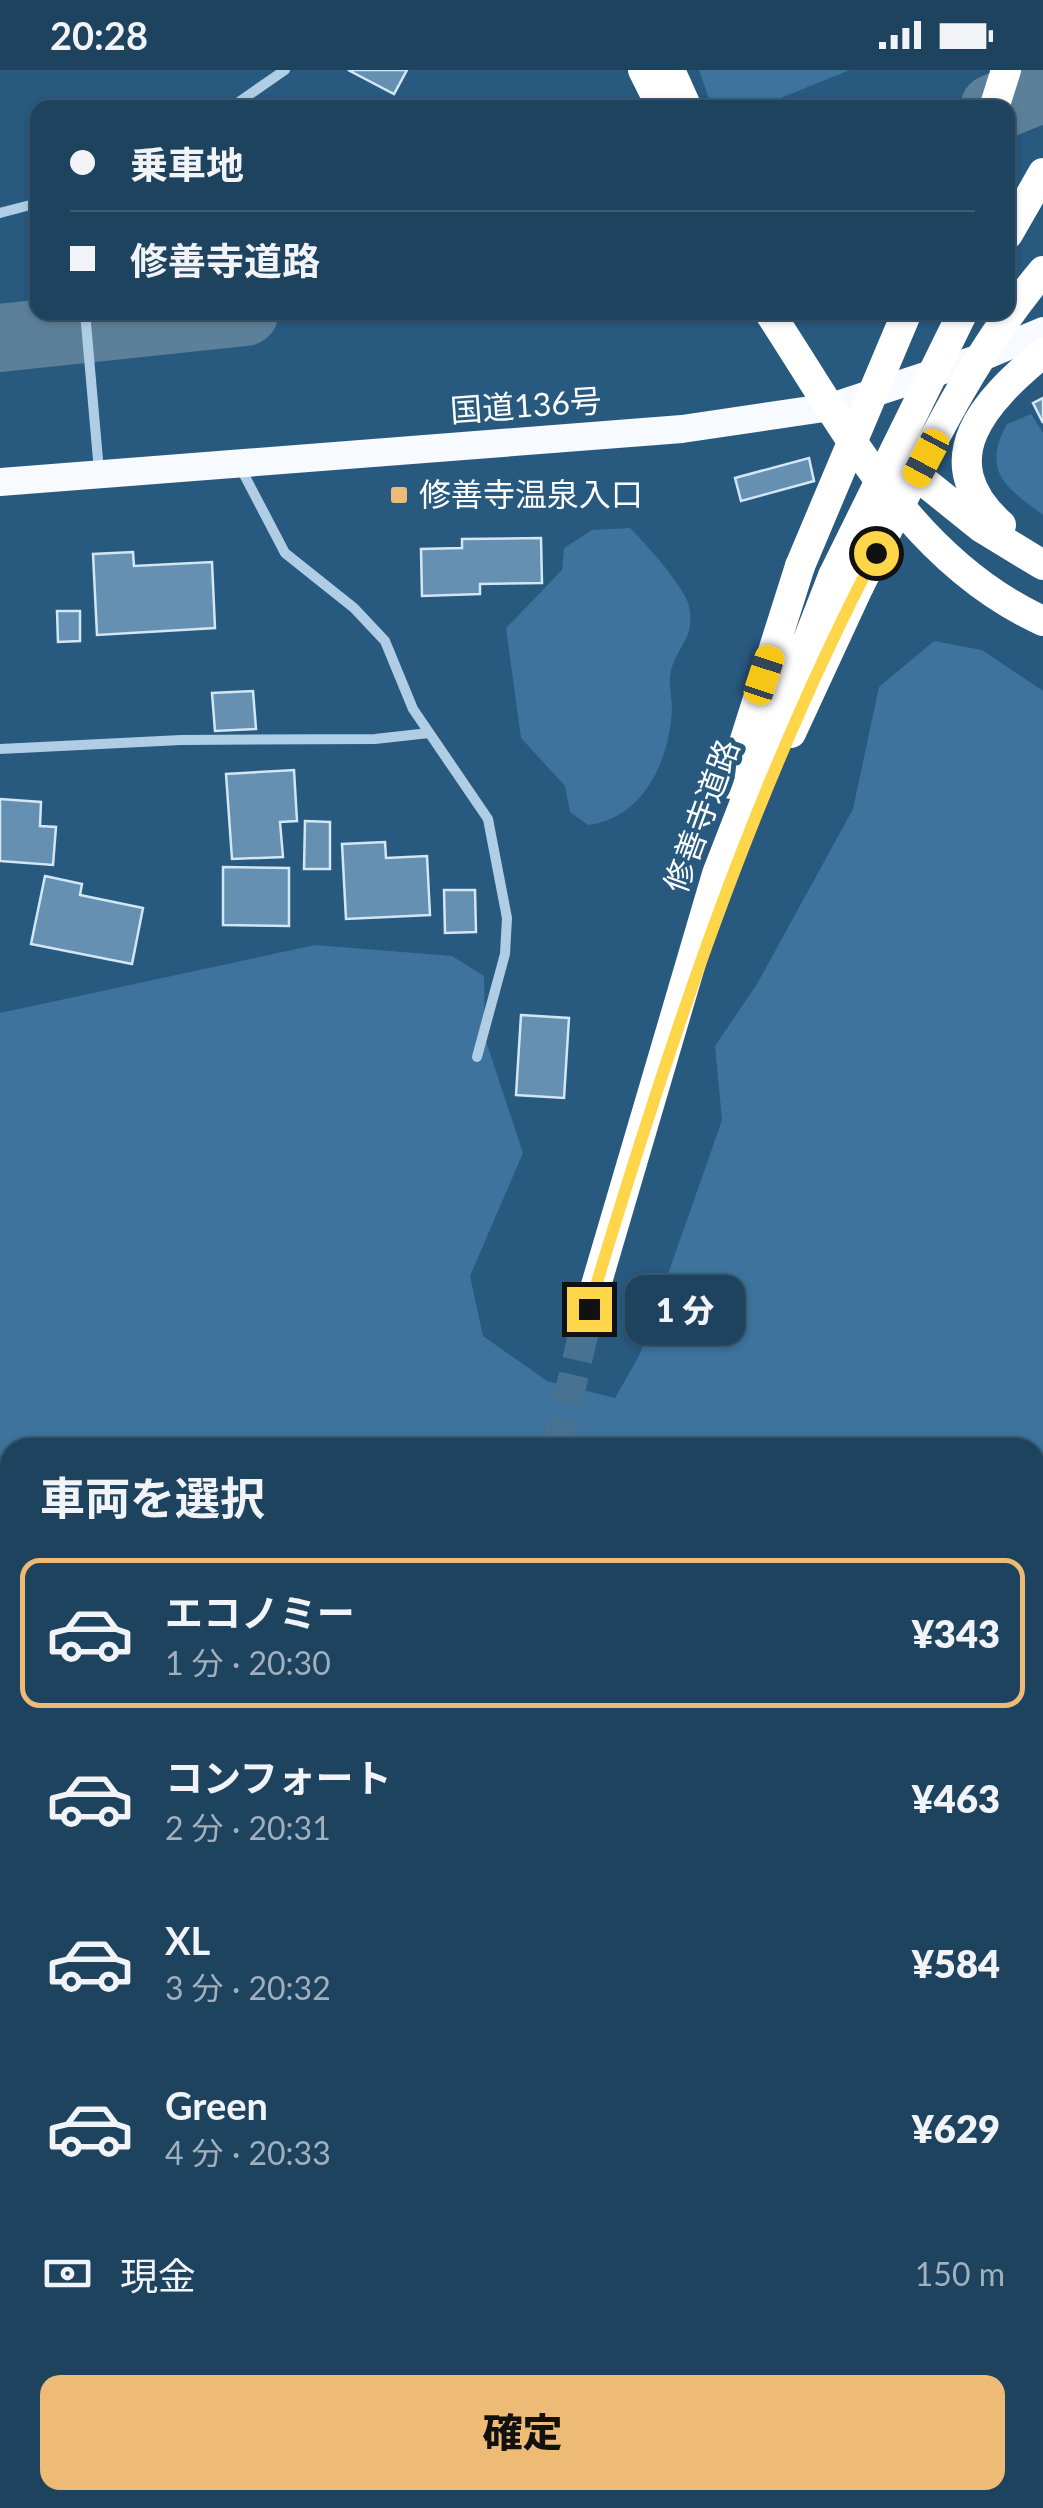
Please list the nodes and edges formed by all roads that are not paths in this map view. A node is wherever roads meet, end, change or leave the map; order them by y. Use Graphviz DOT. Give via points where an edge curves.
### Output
graph roads {
  1 [pos="285,70"];
  2 [pos="643,70"];
  3 [pos="670,70"];
  4 [pos="1006,70"];
  5 [pos="242,100"];
  6 [pos="658,100"];
  7 [pos="683,100"];
  8 [pos="997,100"];
  9 [pos="1043,174"];
  10 [pos="30,204"];
  11 [pos="0,213"];
  12 [pos="1015,222"];
  13 [pos="1043,272"];
  14 [pos="1015,306"];
  15 [pos="85,320"];
  16 [pos="774,320"];
  17 [pos="793,320"];
  18 [pos="904,320"];
  19 [pos="960,320"];
  20 [pos="1006,320"];
  21 [pos="1043,331"];
  22 [pos="1043,354"];
  23 [pos="831,407"];
  24 [pos="238,463"];
  25 [pos="99,473"];
  26 [pos="0,482"];
  27 [pos="1043,562"];
  28 [pos="846,581"];
  29 [pos="1043,620"];
  30 [pos="429,733"];
  31 [pos="0,749"];
  32 [pos="677,1000"];
  33 [pos="477,1057"];
  34 [pos="634,1158"];
  35 [pos="589,1309"];
  1 -- 5 [label="street"];
  2 -- 6 [label="highway"];
  3 -- 7 [label="highway"];
  4 -- 8 [label="highway"];
  9 -- 12 [label="highway"];
  10 -- 11 [label="street"];
  13 -- 14 [label="highway, bridge"];
  15 -- 25 [label="street"];
  16 -- 23 [label="highway"];
  17 -- 23 [label="highway"];
  18 -- 32 [label="highway, bridge" via="800,566 712,850"];
  19 -- 28 [label="highway, 修善寺道路, bridge"];
  20 -- 28 [label="highway, bridge"];
  21 -- 23 [label="highway, 国道136号"];
  22 -- 27 [label="highway" via="979,416 966,459 977,497"];
  23 -- 24 [label="highway, 国道136号" via="682,429"];
  23 -- 27 [label="highway" via="982,528"];
  23 -- 29 [label="highway" via="924,538 982,590"];
  24 -- 25 [label="highway, 国道136号"];
  24 -- 30 [label="street" via="285,552 385,641 402,691"];
  25 -- 26 [label="highway, 国道136号"];
  28 -- 32 [label="highway, 修善寺道路" via="716,874"];
  28 -- 34 [label="highway"];
  30 -- 31 [label="street"];
  30 -- 33 [label="street" via="488,819 507,918 505,954"];
  32 -- 34 [label="highway, 修善寺道路"];
  34 -- 35 [label="highway, 修善寺道路"];
}
